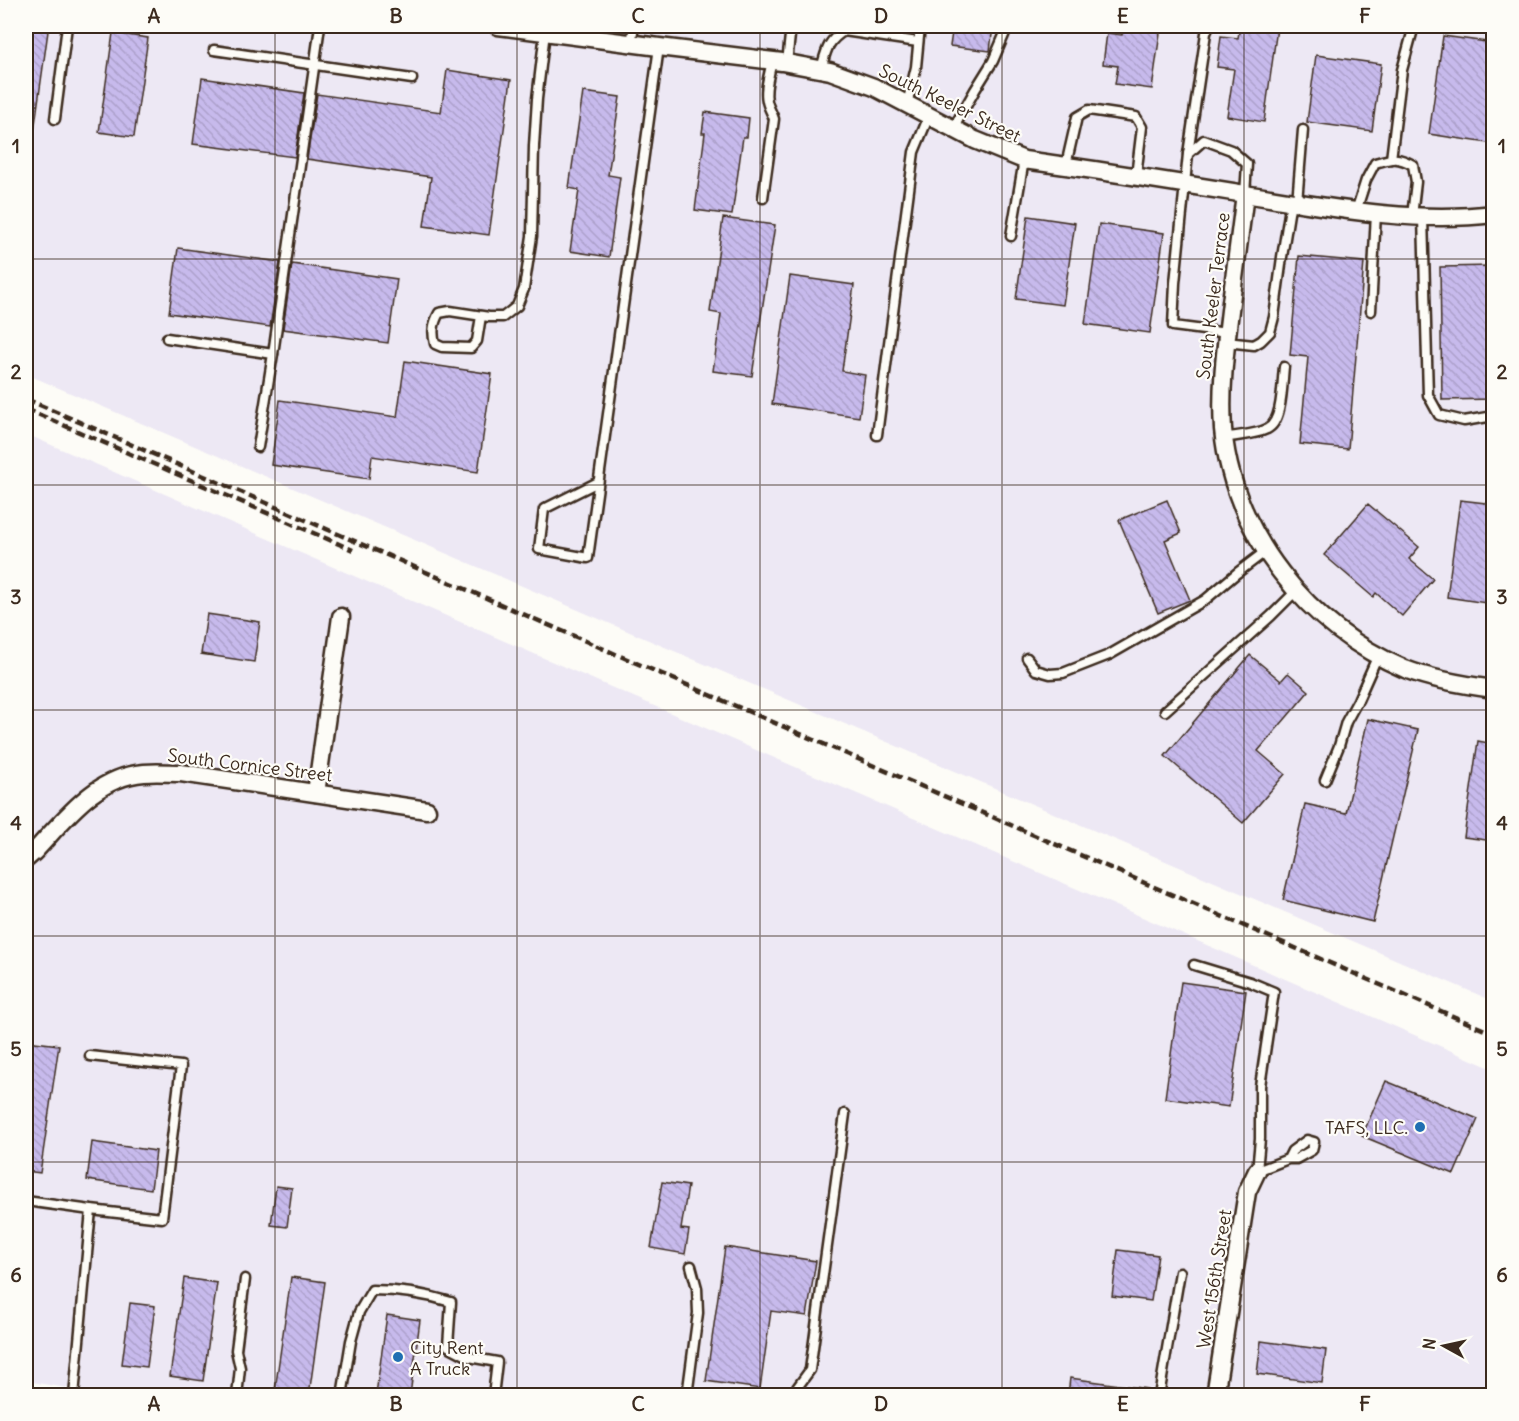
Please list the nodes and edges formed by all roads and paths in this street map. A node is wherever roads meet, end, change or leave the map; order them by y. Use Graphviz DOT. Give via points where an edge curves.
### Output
graph roads {
  1 [pos="67,26"];
  2 [pos="320,26"];
  3 [pos="503,26"];
  4 [pos="633,26"];
  5 [pos="791,26"];
  6 [pos="920,26"];
  7 [pos="1008,26"];
  8 [pos="1209,26"];
  9 [pos="1414,26"];
  10 [pos="554,31"];
  11 [pos="918,42"];
  12 [pos="631,43"];
  13 [pos="659,47"];
  14 [pos="214,50"];
  15 [pos="779,62"];
  16 [pos="314,64"];
  17 [pos="821,69"];
  18 [pos="412,79"];
  19 [pos="907,104"];
  20 [pos="929,116"];
  21 [pos="55,119"];
  22 [pos="953,129"];
  23 [pos="1303,130"];
  24 [pos="1188,154"];
  25 [pos="1391,159"];
  26 [pos="1024,160"];
  27 [pos="1066,165"];
  28 [pos="1136,176"];
  29 [pos="1185,184"];
  30 [pos="1245,194"];
  31 [pos="763,198"];
  32 [pos="1294,202"];
  33 [pos="1356,211"];
  34 [pos="1376,213"];
  35 [pos="1494,214"];
  36 [pos="1417,216"];
  37 [pos="1011,236"];
  38 [pos="1371,311"];
  39 [pos="481,316"];
  40 [pos="167,338"];
  41 [pos="1226,338"];
  42 [pos="273,354"];
  43 [pos="1284,367"];
  44 [pos="1494,416"];
  45 [pos="877,435"];
  46 [pos="1225,438"];
  47 [pos="258,447"];
  48 [pos="598,482"];
  49 [pos="1266,551"];
  50 [pos="1296,591"];
  51 [pos="341,617"];
  52 [pos="1378,655"];
  53 [pos="1027,658"];
  54 [pos="1494,689"];
  55 [pos="1165,711"];
  56 [pos="1325,780"];
  57 [pos="316,793"];
  58 [pos="427,810"];
  59 [pos="26,859"];
  60 [pos="1194,965"];
  61 [pos="90,1056"];
  62 [pos="845,1114"];
  63 [pos="1288,1159"];
  64 [pos="1257,1171"];
  65 [pos="26,1201"];
  66 [pos="91,1210"];
  67 [pos="691,1266"];
  68 [pos="1180,1272"];
  69 [pos="245,1279"];
  70 [pos="74,1395"];
  71 [pos="237,1395"];
  72 [pos="342,1395"];
  73 [pos="493,1395"];
  74 [pos="687,1395"];
  75 [pos="791,1395"];
  76 [pos="1160,1395"];
  77 [pos="1215,1395"];
  1 -- 21 [label="lane"];
  2 -- 16 [label="lane"];
  3 -- 10 [label="street, South Keeler Street"];
  4 -- 12 [label="lane"];
  5 -- 15 [label="lane"];
  6 -- 11 [label="lane"];
  7 -- 22 [label="lane" via="993,61"];
  8 -- 24 [label="lane"];
  9 -- 25 [label="lane" via="1402,70"];
  10 -- 12 [label="street, South Keeler Street"];
  10 -- 39 [label="lane" via="537,99 534,210 524,289 518,306 503,317"];
  11 -- 17 [label="lane" via="844,30 829,44"];
  11 -- 19 [label="lane"];
  12 -- 13 [label="street, South Keeler Street"];
  13 -- 15 [label="street, South Keeler Street"];
  13 -- 48 [label="lane"];
  14 -- 16 [label="lane"];
  15 -- 17 [label="street, South Keeler Street"];
  15 -- 31 [label="lane" via="766,92 774,119"];
  16 -- 18 [label="lane"];
  16 -- 42 [label="lane"];
  17 -- 19 [label="street, South Keeler Street" via="874,87"];
  19 -- 20 [label="street, South Keeler Street"];
  20 -- 22 [label="street, South Keeler Street"];
  20 -- 45 [label="lane" via="914,152"];
  22 -- 26 [label="street, South Keeler Street"];
  23 -- 32 [label="lane"];
  24 -- 29 [label="lane"];
  24 -- 30 [label="lane" via="1204,140 1231,150 1247,164"];
  25 -- 33 [label="lane" via="1376,164"];
  25 -- 36 [label="lane" via="1401,158 1413,165"];
  26 -- 27 [label="street, South Keeler Street"];
  26 -- 37 [label="lane"];
  27 -- 28 [label="street, South Keeler Street"];
  27 -- 28 [label="lane" via="1077,117 1089,110 1136,117 1142,127"];
  28 -- 29 [label="street, South Keeler Street"];
  29 -- 30 [label="street, South Keeler Street"];
  29 -- 41 [label="lane" via="1173,326"];
  30 -- 32 [label="street, South Keeler Street"];
  30 -- 41 [label="street, South Keeler Terrace"];
  32 -- 33 [label="street, South Keeler Street"];
  32 -- 41 [label="lane" via="1270,332 1254,345"];
  33 -- 34 [label="street, South Keeler Street"];
  34 -- 36 [label="street, South Keeler Street"];
  34 -- 38 [label="lane"];
  35 -- 36 [label="street, South Keeler Street"];
  36 -- 44 [label="lane" via="1428,395 1439,415 1464,421"];
  39 -- 39 [label="lane" via="439,313 434,322 435,344 471,348 477,342"];
  40 -- 42 [label="lane"];
  41 -- 46 [label="street, South Keeler Terrace" via="1222,388"];
  42 -- 47 [label="lane"];
  43 -- 46 [label="lane" via="1275,423 1267,430"];
  46 -- 49 [label="street, South Keeler Terrace" via="1242,506"];
  48 -- 48 [label="lane" via="588,558 539,549 544,509"];
  49 -- 50 [label="street, South Keeler Terrace"];
  49 -- 53 [label="lane" via="1205,600 1109,655 1063,673 1050,674 1036,670"];
  50 -- 52 [label="street, South Keeler Terrace" via="1331,624"];
  50 -- 55 [label="lane"];
  51 -- 57 [label="street"];
  52 -- 54 [label="street, South Keeler Terrace" via="1405,669 1441,680"];
  52 -- 56 [label="lane" via="1346,722"];
  57 -- 58 [label="street, South Cornice Street"];
  57 -- 59 [label="street, South Cornice Street" via="181,773 142,773 109,782 78,804"];
  60 -- 64 [label="lane" via="1274,992 1260,1086"];
  61 -- 66 [label="lane" via="181,1066 162,1218"];
  62 -- 75 [label="lane" via="810,1370"];
  63 -- 64 [label="lane"];
  64 -- 77 [label="street, West 156th Street" via="1247,1192"];
  65 -- 66 [label="lane"];
  66 -- 70 [label="lane"];
  67 -- 74 [label="lane" via="698,1313"];
  68 -- 76 [label="lane"];
  69 -- 71 [label="lane" via="236,1350 240,1368"];
  72 -- 73 [label="lane" via="359,1312 372,1290 427,1294 452,1302 448,1346 470,1357 497,1362"];
}
